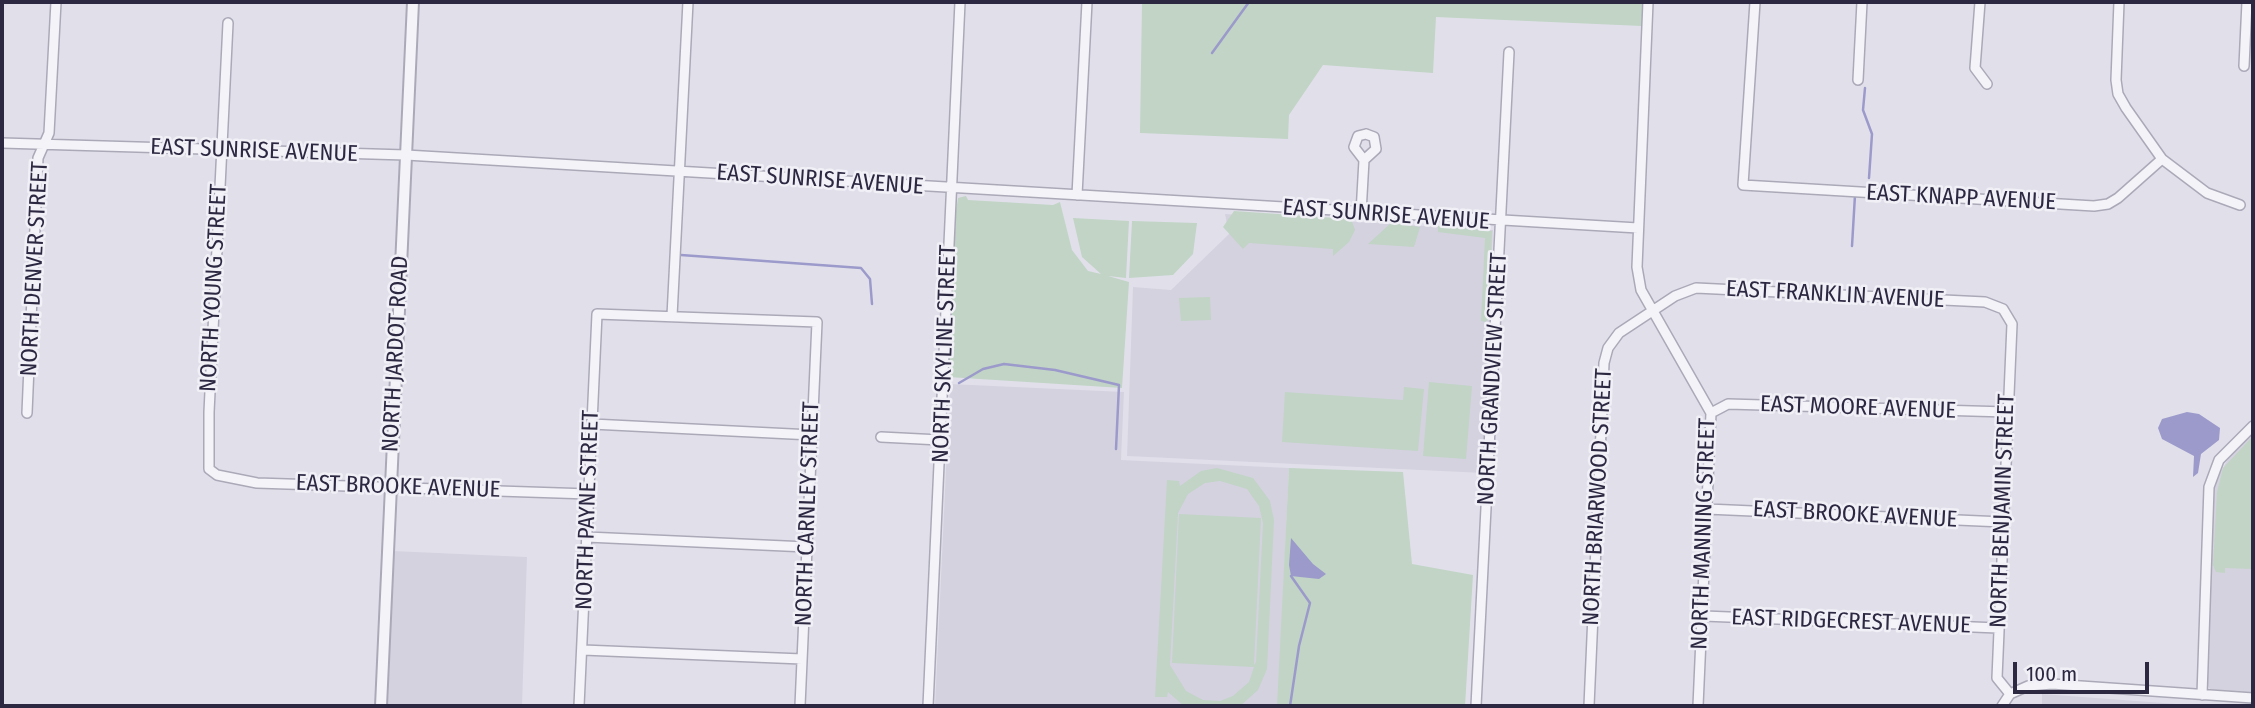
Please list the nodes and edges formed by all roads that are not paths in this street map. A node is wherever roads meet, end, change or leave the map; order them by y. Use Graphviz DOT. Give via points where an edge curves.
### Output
graph roads {
  1 [pos="56,2"];
  2 [pos="413,2"];
  3 [pos="688,2"];
  4 [pos="960,2"];
  5 [pos="1087,2"];
  6 [pos="1648,2"];
  7 [pos="1755,2"];
  8 [pos="1862,2"];
  9 [pos="1980,2"];
  10 [pos="2119,2"];
  11 [pos="2247,2"];
  12 [pos="228,23"];
  13 [pos="1509,52"];
  14 [pos="2244,66"];
  15 [pos="1858,80"];
  16 [pos="1987,84"];
  17 [pos="2,143"];
  18 [pos="45,145"];
  19 [pos="220,150"];
  20 [pos="406,155"];
  21 [pos="1364,159"];
  22 [pos="2162,159"];
  23 [pos="680,171"];
  24 [pos="951,188"];
  25 [pos="1077,195"];
  26 [pos="2240,205"];
  27 [pos="1361,214"];
  28 [pos="1501,222"];
  29 [pos="1638,228"];
  30 [pos="1654,312"];
  31 [pos="671,316"];
  32 [pos="2012,324"];
  33 [pos="1711,412"];
  34 [pos="2007,412"];
  35 [pos="27,413"];
  36 [pos="592,424"];
  37 [pos="2253,426"];
  38 [pos="812,435"];
  39 [pos="881,437"];
  40 [pos="940,440"];
  41 [pos="209,469"];
  42 [pos="390,485"];
  43 [pos="589,494"];
  44 [pos="1707,509"];
  45 [pos="2003,522"];
  46 [pos="587,537"];
  47 [pos="807,547"];
  48 [pos="1704,616"];
  49 [pos="1998,628"];
  50 [pos="583,650"];
  51 [pos="802,659"];
  52 [pos="2010,694"];
  53 [pos="2202,695"];
  54 [pos="2253,698"];
  55 [pos="381,706"];
  56 [pos="579,706"];
  57 [pos="800,706"];
  58 [pos="928,706"];
  59 [pos="1476,706"];
  60 [pos="1589,706"];
  61 [pos="1698,706"];
  62 [pos="2002,706"];
  1 -- 18 [label="street, NORTH DENVER STREET" via="50,133"];
  2 -- 20 [label="street, NORTH JARDOT ROAD"];
  3 -- 23 [label="street"];
  4 -- 24 [label="street, NORTH SKYLINE STREET"];
  5 -- 25 [label="street"];
  6 -- 29 [label="street, NORTH MANNING STREET"];
  7 -- 22 [label="street, EAST KNAPP AVENUE" via="1743,185 2095,206 2118,198"];
  8 -- 15 [label="street"];
  9 -- 16 [label="street" via="1975,68"];
  10 -- 22 [label="street" via="2118,94"];
  11 -- 14 [label="street"];
  12 -- 19 [label="street, NORTH YOUNG STREET"];
  13 -- 28 [label="street, NORTH GRANDVIEW STREET"];
  17 -- 18 [label="street, EAST SUNRISE AVENUE"];
  18 -- 19 [label="street, EAST SUNRISE AVENUE"];
  18 -- 35 [label="street, NORTH DENVER STREET" via="38,158"];
  19 -- 20 [label="street, EAST SUNRISE AVENUE"];
  19 -- 41 [label="street, NORTH YOUNG STREET"];
  20 -- 23 [label="street, EAST SUNRISE AVENUE"];
  20 -- 42 [label="street, NORTH JARDOT ROAD"];
  21 -- 27 [label="street"];
  22 -- 26 [label="street" via="2207,193"];
  23 -- 24 [label="street, EAST SUNRISE AVENUE"];
  23 -- 31 [label="street"];
  24 -- 25 [label="street, EAST SUNRISE AVENUE"];
  24 -- 40 [label="street, NORTH SKYLINE STREET"];
  25 -- 27 [label="street, EAST SUNRISE AVENUE"];
  27 -- 28 [label="street, EAST SUNRISE AVENUE"];
  28 -- 29 [label="street, EAST SUNRISE AVENUE"];
  28 -- 59 [label="street, NORTH GRANDVIEW STREET"];
  29 -- 30 [label="street, NORTH MANNING STREET" via="1641,290"];
  30 -- 32 [label="street, EAST FRANKLIN AVENUE" via="1696,288 1985,302 2003,309"];
  30 -- 33 [label="street, NORTH MANNING STREET"];
  30 -- 60 [label="street, NORTH BRIARWOOD STREET" via="1619,333 1604,363"];
  31 -- 36 [label="street, NORTH PAYNE STREET" via="597,314"];
  31 -- 38 [label="street, NORTH CARNLEY STREET" via="817,323"];
  32 -- 34 [label="street, NORTH BENJAMIN STREET"];
  33 -- 34 [label="street, EAST MOORE AVENUE" via="1728,404"];
  33 -- 44 [label="street, NORTH MANNING STREET"];
  34 -- 45 [label="street, NORTH BENJAMIN STREET"];
  36 -- 38 [label="street"];
  36 -- 43 [label="street, NORTH PAYNE STREET"];
  37 -- 53 [label="street" via="2219,460 2209,487"];
  38 -- 47 [label="street, NORTH CARNLEY STREET"];
  39 -- 40 [label="street"];
  40 -- 58 [label="street, NORTH SKYLINE STREET"];
  41 -- 42 [label="street, EAST BROOKE AVENUE" via="217,475 257,483"];
  42 -- 43 [label="street, EAST BROOKE AVENUE"];
  42 -- 55 [label="street, NORTH JARDOT ROAD"];
  43 -- 46 [label="street, NORTH PAYNE STREET"];
  44 -- 45 [label="street, EAST BROOKE AVENUE"];
  44 -- 48 [label="street, NORTH MANNING STREET"];
  45 -- 49 [label="street, NORTH BENJAMIN STREET"];
  46 -- 47 [label="street"];
  46 -- 50 [label="street, NORTH PAYNE STREET"];
  47 -- 51 [label="street, NORTH CARNLEY STREET"];
  48 -- 49 [label="street, EAST RIDGECREST AVENUE"];
  48 -- 61 [label="street, NORTH MANNING STREET"];
  49 -- 52 [label="street, NORTH BENJAMIN STREET" via="1997,678"];
  50 -- 51 [label="street"];
  50 -- 56 [label="street, NORTH PAYNE STREET"];
  51 -- 57 [label="street, NORTH CARNLEY STREET"];
  52 -- 53 [label="street" via="2028,686 2052,684"];
  52 -- 62 [label="street"];
  53 -- 54 [label="street"];
}
